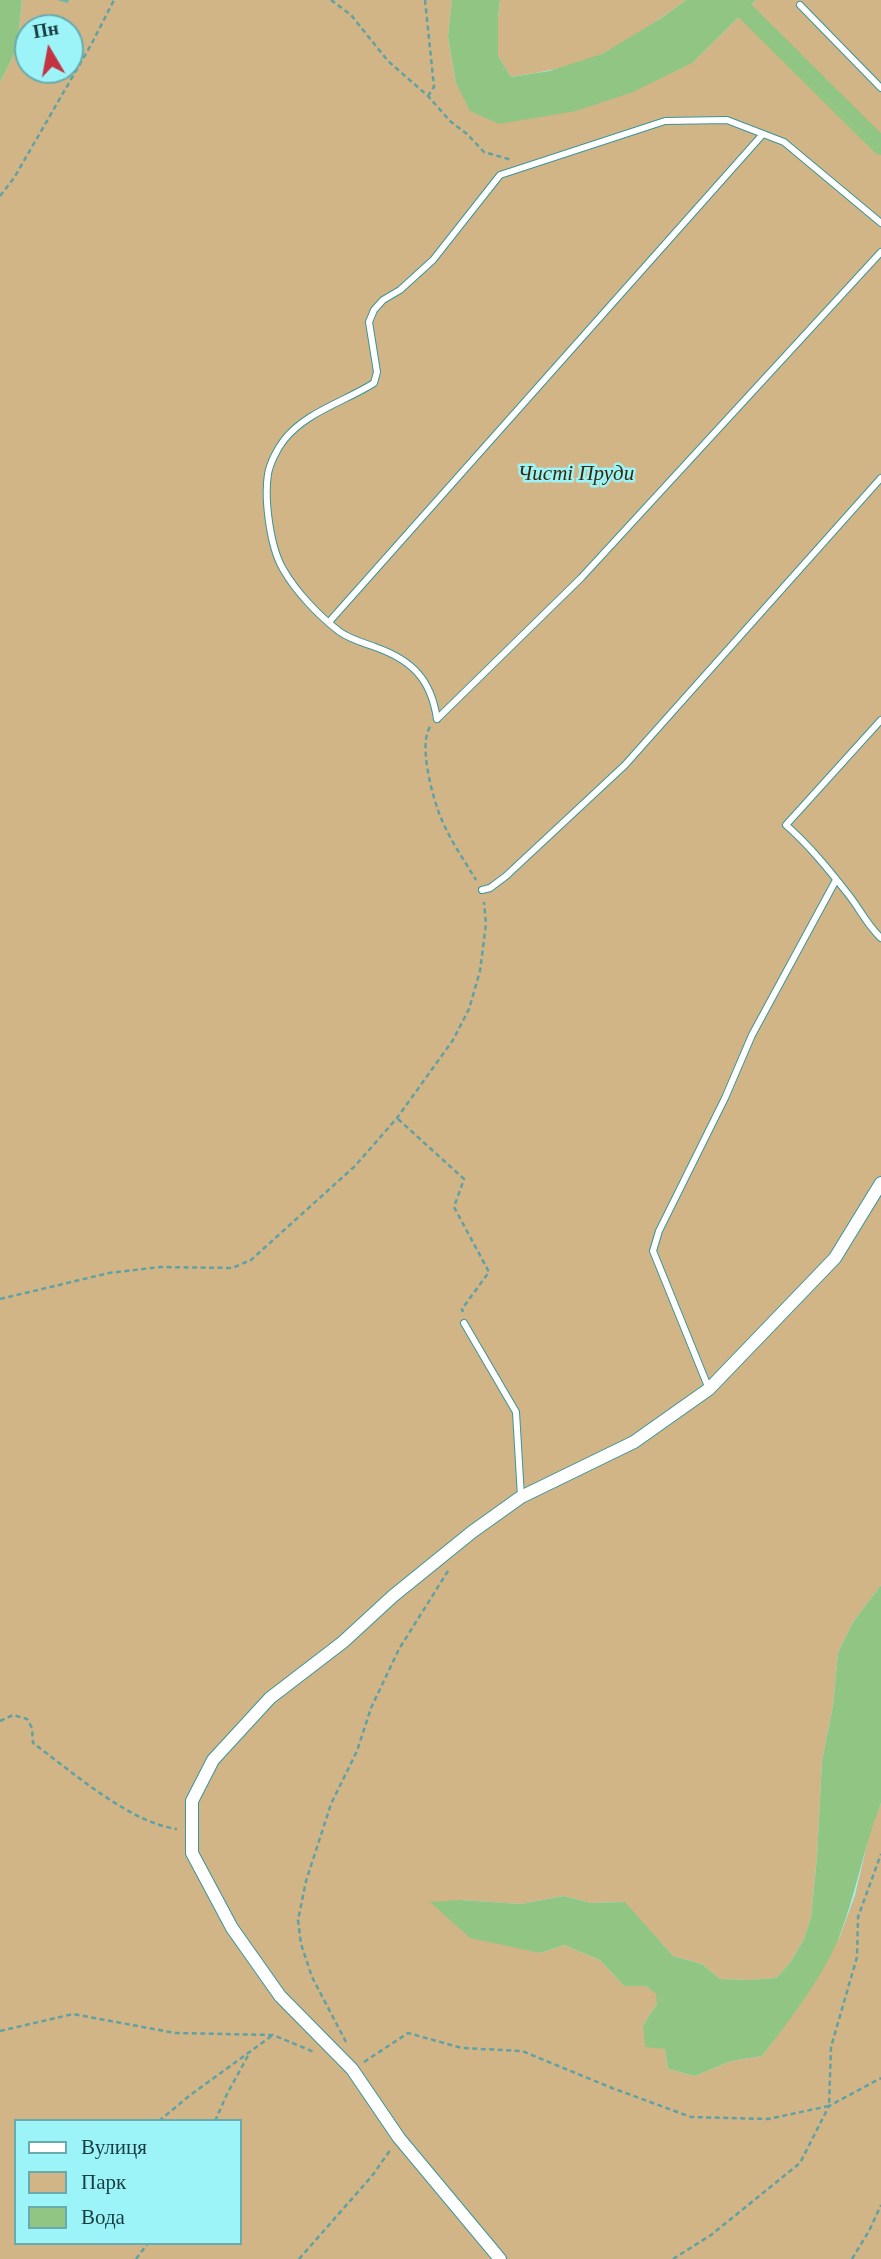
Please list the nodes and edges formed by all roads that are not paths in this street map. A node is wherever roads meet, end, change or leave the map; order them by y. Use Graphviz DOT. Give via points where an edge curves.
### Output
graph roads {
  1 [pos="800,5"];
  2 [pos="881,88"];
  3 [pos="763,134"];
  4 [pos="881,223"];
  5 [pos="881,252"];
  6 [pos="881,478"];
  7 [pos="329,622"];
  8 [pos="881,720"];
  9 [pos="836,880"];
  10 [pos="482,890"];
  11 [pos="881,938"];
  12 [pos="881,1183"];
  13 [pos="464,1323"];
  14 [pos="709,1389"];
  15 [pos="521,1497"];
  16 [pos="500,2259"];
  1 -- 2 [label="lane"];
  3 -- 4 [label="lane" via="784,142"];
  3 -- 7 [label="lane"];
  3 -- 7 [label="lane" via="727,120 665,121 500,175 433,260 374,310 369,322 377,372 374,383 294,430 268,473 279,561"];
  5 -- 7 [label="lane" via="581,578 437,719 435,701 407,661 342,634"];
  6 -- 10 [label="lane" via="625,765 506,876"];
  8 -- 9 [label="lane" via="786,825"];
  9 -- 11 [label="lane"];
  9 -- 14 [label="lane" via="752,1035 653,1251"];
  12 -- 14 [label="street" via="835,1258"];
  13 -- 15 [label="lane" via="516,1412"];
  14 -- 15 [label="street" via="634,1442"];
  15 -- 16 [label="street" via="270,1698 213,1760 192,1801 192,1853 232,1928 280,1996 352,2069 399,2137"];
}
